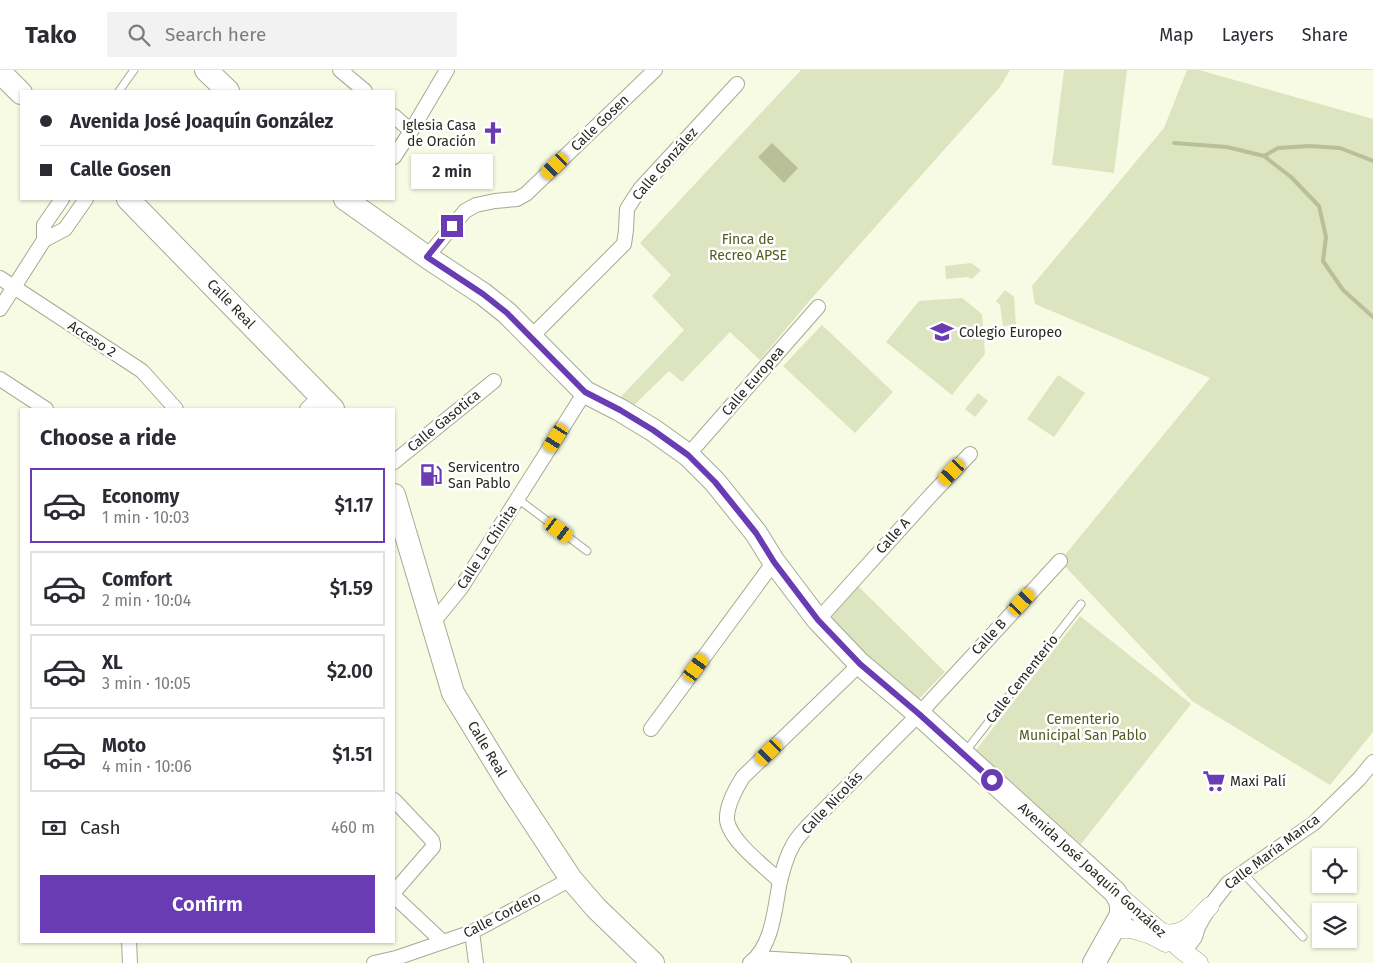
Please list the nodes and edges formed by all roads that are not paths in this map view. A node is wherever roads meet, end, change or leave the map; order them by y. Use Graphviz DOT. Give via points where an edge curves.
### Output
graph roads {
  1 [pos="134,70"];
  2 [pos="206,70"];
  3 [pos="340,70"];
  4 [pos="447,70"];
  5 [pos="655,70"];
  6 [pos="0,72"];
  7 [pos="737,84"];
  8 [pos="120,90"];
  9 [pos="227,90"];
  10 [pos="364,90"];
  11 [pos="20,92"];
  12 [pos="395,117"];
  13 [pos="411,131"];
  14 [pos="395,155"];
  15 [pos="61,200"];
  16 [pos="85,200"];
  17 [pos="129,200"];
  18 [pos="357,202"];
  19 [pos="44,240"];
  20 [pos="427,257"];
  21 [pos="0,278"];
  22 [pos="14,287"];
  23 [pos="818,307"];
  24 [pos="0,309"];
  25 [pos="530,338"];
  26 [pos="0,379"];
  27 [pos="494,380"];
  28 [pos="585,392"];
  29 [pos="320,404"];
  30 [pos="44,408"];
  31 [pos="175,408"];
  32 [pos="970,454"];
  33 [pos="688,455"];
  34 [pos="395,461"];
  35 [pos="395,498"];
  36 [pos="518,499"];
  37 [pos="587,551"];
  38 [pos="1060,561"];
  39 [pos="774,562"];
  40 [pos="1081,604"];
  41 [pos="818,620"];
  42 [pos="431,622"];
  43 [pos="860,664"];
  44 [pos="919,714"];
  45 [pos="651,728"];
  46 [pos="963,754"];
  47 [pos="1373,762"];
  48 [pos="395,801"];
  49 [pos="1242,872"];
  50 [pos="571,880"];
  51 [pos="780,881"];
  52 [pos="395,891"];
  53 [pos="1115,892"];
  54 [pos="395,897"];
  55 [pos="1210,906"];
  56 [pos="1114,929"];
  57 [pos="472,932"];
  58 [pos="1160,932"];
  59 [pos="1303,937"];
  60 [pos="442,942"];
  61 [pos="129,943"];
  62 [pos="1184,952"];
  63 [pos="397,960"];
  64 [pos="753,961"];
  65 [pos="130,963"];
  66 [pos="374,963"];
  67 [pos="476,963"];
  68 [pos="653,963"];
  69 [pos="844,963"];
  70 [pos="1094,963"];
  71 [pos="1199,963"];
  1 -- 8 [label="lane"];
  2 -- 9 [label="main road"];
  3 -- 10 [label="street"];
  4 -- 13 [label="street"];
  5 -- 20 [label="street, Calle Gosen" via="526,194 517,199 476,205 465,211"];
  6 -- 11 [label="main road"];
  7 -- 25 [label="street, Calle González" via="640,189 627,210 624,244"];
  12 -- 13 [label="street"];
  13 -- 14 [label="street"];
  15 -- 19 [label="street" via="44,225"];
  16 -- 19 [label="street" via="65,229"];
  17 -- 29 [label="main road, Calle Real"];
  18 -- 20 [label="main road, Avenida José Joaquín González"];
  19 -- 22 [label="street"];
  20 -- 25 [label="main road, Avenida José Joaquín González" via="483,294 507,313"];
  21 -- 22 [label="street, Acceso 2"];
  22 -- 24 [label="street"];
  22 -- 31 [label="street, Acceso 2" via="142,371"];
  23 -- 33 [label="street, Calle Europea"];
  25 -- 28 [label="main road, Avenida José Joaquín González"];
  26 -- 30 [label="street"];
  27 -- 34 [label="street, Calle Gasotica"];
  28 -- 33 [label="main road, Avenida José Joaquín González" via="653,430"];
  28 -- 36 [label="street, Calle La Chinita"];
  32 -- 41 [label="street, Calle A"];
  33 -- 39 [label="main road, Avenida José Joaquín González" via="715,482 756,533"];
  35 -- 42 [label="main road, Calle Real"];
  36 -- 37 [label="lane"];
  36 -- 42 [label="street, Calle La Chinita" via="461,588"];
  38 -- 44 [label="street, Calle B"];
  39 -- 41 [label="main road, Avenida José Joaquín González"];
  39 -- 45 [label="street"];
  40 -- 46 [label="lane, Calle Cementerio"];
  41 -- 43 [label="main road, Avenida José Joaquín González"];
  42 -- 50 [label="main road, Calle Real" via="453,693"];
  43 -- 44 [label="main road, Avenida José Joaquín González"];
  43 -- 51 [label="street" via="742,777 735,789 727,819 730,830 736,840"];
  44 -- 46 [label="main road, Avenida José Joaquín González"];
  44 -- 51 [label="street, Calle Nicolás" via="806,828 792,847"];
  46 -- 53 [label="main road, Avenida José Joaquín González"];
  47 -- 49 [label="street, Calle María Manca" via="1314,822"];
  48 -- 52 [label="street" via="432,840 433,847"];
  49 -- 55 [label="street, Calle María Manca" via="1228,883"];
  49 -- 59 [label="lane"];
  50 -- 57 [label="street, Calle Cordero"];
  50 -- 68 [label="main road, Calle Real"];
  51 -- 64 [label="street, Calle Nicolás" via="773,921 766,941"];
  53 -- 56 [label="main road" via="1121,916"];
  53 -- 58 [label="street, Avenida José Joaquín González"];
  54 -- 60 [label="street"];
  55 -- 58 [label="street" via="1182,932"];
  55 -- 62 [label="street, Calle María Manca"];
  56 -- 62 [label="street" via="1150,935"];
  56 -- 70 [label="main road"];
  57 -- 60 [label="street, Calle Cordero"];
  57 -- 67 [label="street"];
  58 -- 62 [label="street, Avenida José Joaquín González"];
  60 -- 63 [label="street, Calle Cordero"];
  61 -- 65 [label="street"];
  62 -- 71 [label="street, Avenida José Joaquín González"];
  63 -- 66 [label="street, Calle Cordero"];
  64 -- 69 [label="street"];
}
